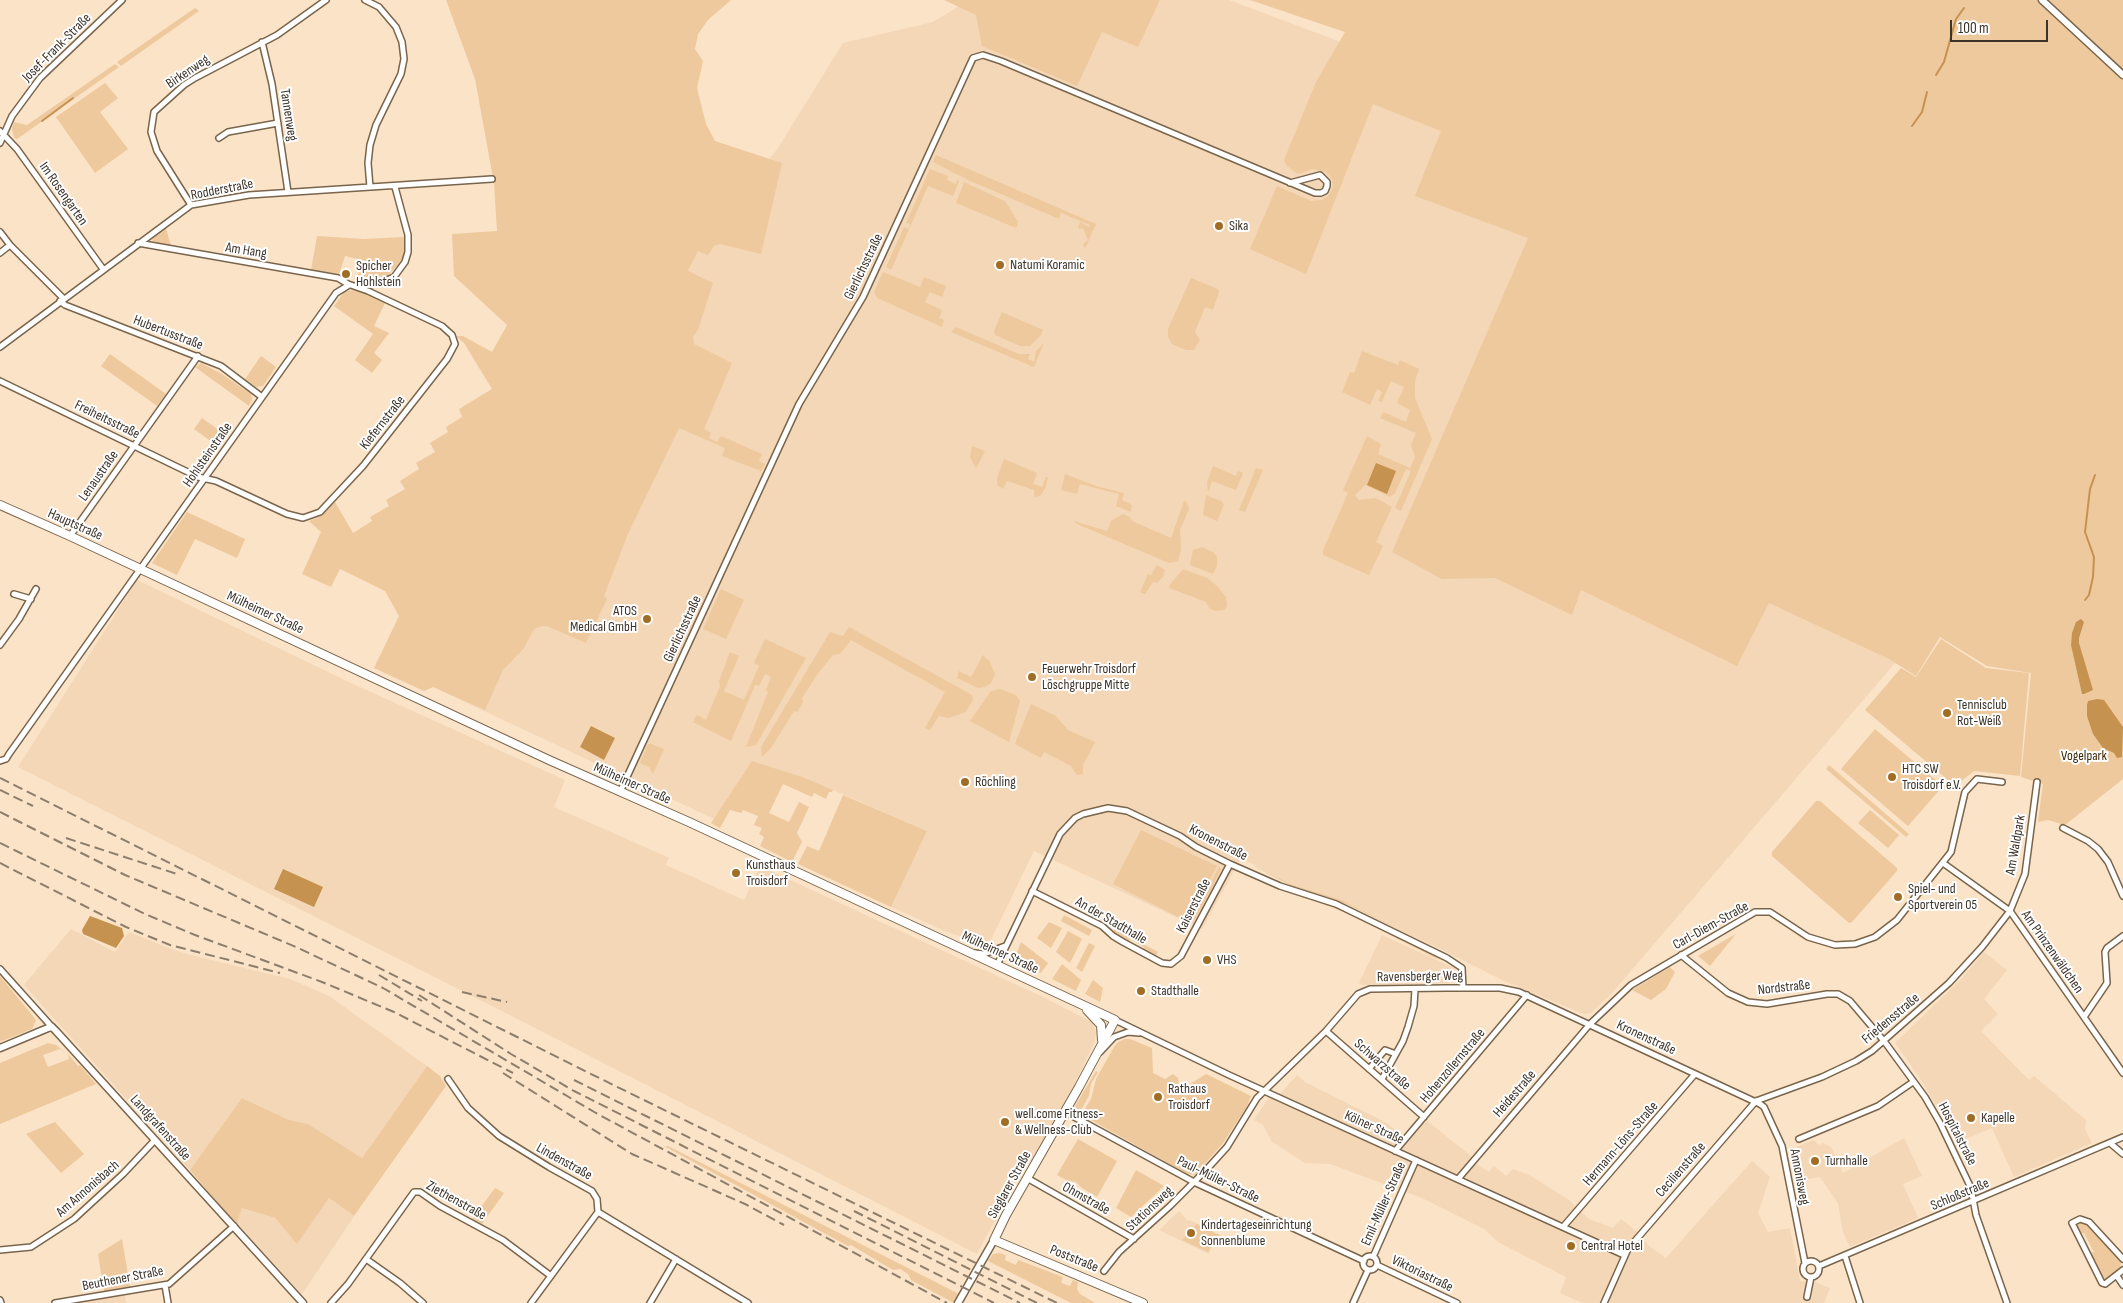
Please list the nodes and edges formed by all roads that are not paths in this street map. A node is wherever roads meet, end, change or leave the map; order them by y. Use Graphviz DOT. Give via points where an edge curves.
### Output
graph roads {
  1 [pos="122,0"];
  2 [pos="326,0"];
  3 [pos="365,0"];
  4 [pos="2042,0"];
  5 [pos="262,42"];
  6 [pos="2123,76"];
  7 [pos="278,123"];
  8 [pos="2,133"];
  9 [pos="219,138"];
  10 [pos="0,143"];
  11 [pos="492,179"];
  12 [pos="1290,183"];
  13 [pos="395,186"];
  14 [pos="370,187"];
  15 [pos="288,192"];
  16 [pos="191,205"];
  17 [pos="0,232"];
  18 [pos="138,243"];
  19 [pos="10,245"];
  20 [pos="0,253"];
  21 [pos="103,269"];
  22 [pos="348,284"];
  23 [pos="62,300"];
  24 [pos="0,346"];
  25 [pos="198,356"];
  26 [pos="0,381"];
  27 [pos="262,397"];
  28 [pos="134,446"];
  29 [pos="205,479"];
  30 [pos="0,505"];
  31 [pos="70,536"];
  32 [pos="140,569"];
  33 [pos="36,589"];
  34 [pos="14,594"];
  35 [pos="31,599"];
  36 [pos="0,645"];
  37 [pos="3,760"];
  38 [pos="2002,782"];
  39 [pos="2037,782"];
  40 [pos="620,792"];
  41 [pos="2063,828"];
  42 [pos="1943,863"];
  43 [pos="1230,864"];
  44 [pos="1032,891"];
  45 [pos="2123,896"];
  46 [pos="2010,911"];
  47 [pos="2123,936"];
  48 [pos="1006,946"];
  49 [pos="971,953"];
  50 [pos="1681,955"];
  51 [pos="1178,960"];
  52 [pos="997,965"];
  53 [pos="0,969"];
  54 [pos="1463,988"];
  55 [pos="1415,989"];
  56 [pos="1527,995"];
  57 [pos="1080,1004"];
  58 [pos="2084,1017"];
  59 [pos="1115,1020"];
  60 [pos="1590,1024"];
  61 [pos="52,1028"];
  62 [pos="1326,1031"];
  63 [pos="1142,1033"];
  64 [pos="1884,1041"];
  65 [pos="1102,1044"];
  66 [pos="0,1048"];
  67 [pos="1097,1053"];
  68 [pos="1396,1054"];
  69 [pos="1369,1069"];
  70 [pos="2123,1073"];
  71 [pos="1695,1074"];
  72 [pos="448,1079"];
  73 [pos="1382,1079"];
  74 [pos="1914,1082"];
  75 [pos="1264,1091"];
  76 [pos="1756,1101"];
  77 [pos="1065,1112"];
  78 [pos="1424,1117"];
  79 [pos="2123,1137"];
  80 [pos="1799,1139"];
  81 [pos="155,1140"];
  82 [pos="2110,1143"];
  83 [pos="1395,1151"];
  84 [pos="2123,1154"];
  85 [pos="1416,1160"];
  86 [pos="1027,1178"];
  87 [pos="1458,1179"];
  88 [pos="1194,1182"];
  89 [pos="1974,1201"];
  90 [pos="598,1212"];
  91 [pos="234,1226"];
  92 [pos="1563,1228"];
  93 [pos="1134,1239"];
  94 [pos="994,1240"];
  95 [pos="0,1250"];
  96 [pos="1624,1256"];
  97 [pos="1845,1256"];
  98 [pos="1374,1257"];
  99 [pos="366,1259"];
  100 [pos="2123,1259"];
  101 [pos="676,1260"];
  102 [pos="1364,1261"];
  103 [pos="1805,1264"];
  104 [pos="1377,1265"];
  105 [pos="1818,1266"];
  106 [pos="1368,1270"];
  107 [pos="2123,1270"];
  108 [pos="1104,1271"];
  109 [pos="551,1276"];
  110 [pos="1811,1276"];
  111 [pos="2117,1276"];
  112 [pos="2123,1284"];
  113 [pos="165,1285"];
  114 [pos="1807,1297"];
  115 [pos="534,1302"];
  116 [pos="55,1303"];
  117 [pos="168,1303"];
  118 [pos="302,1303"];
  119 [pos="331,1303"];
  120 [pos="423,1303"];
  121 [pos="650,1303"];
  122 [pos="748,1303"];
  123 [pos="958,1303"];
  124 [pos="1143,1303"];
  125 [pos="1353,1303"];
  126 [pos="1457,1303"];
  127 [pos="1604,1303"];
  128 [pos="1860,1303"];
  129 [pos="2007,1303"];
  1 -- 8 [label="street, Josef-Frank-Straße" via="40,78"];
  2 -- 5 [label="street, Birkenweg"];
  3 -- 14 [label="street" via="379,7 396,27 404,59 402,74 370,144"];
  4 -- 6 [label="street"];
  5 -- 7 [label="street, Tannenweg"];
  5 -- 16 [label="street, Birkenweg" via="184,85 154,112 151,132 157,151"];
  7 -- 9 [label="street" via="228,132"];
  7 -- 15 [label="street, Tannenweg"];
  8 -- 10 [label="street, Josef-Frank-Straße"];
  8 -- 21 [label="street, Im Rosengarten" via="17,149"];
  11 -- 13 [label="street, Rodderstraße"];
  12 -- 12 [label="street, Gierlichsstraße" via="1314,193 1325,191 1327,186 1320,175"];
  12 -- 40 [label="street, Gierlichsstraße" via="1001,61 983,55 973,58 863,297 799,404"];
  13 -- 14 [label="street, Rodderstraße"];
  13 -- 22 [label="street" via="408,235 405,262 394,277 385,282"];
  14 -- 15 [label="street, Rodderstraße"];
  15 -- 16 [label="street, Rodderstraße"];
  16 -- 18 [label="street, Rodderstraße"];
  17 -- 19 [label="street, Hubertusstraße"];
  18 -- 21 [label="street, Rodderstraße"];
  18 -- 22 [label="street, Am Hang" via="338,278"];
  19 -- 20 [label="street"];
  19 -- 23 [label="street, Hubertusstraße"];
  21 -- 23 [label="street, Rodderstraße"];
  22 -- 27 [label="street, Hohlsteinstraße" via="336,293"];
  22 -- 29 [label="street, Kiefernstraße" via="442,326 455,341 447,359 363,466 314,516 296,517"];
  23 -- 24 [label="street, Rodderstraße"];
  23 -- 25 [label="street, Hubertusstraße" via="65,305"];
  25 -- 27 [label="street, Hubertusstraße" via="220,366"];
  25 -- 28 [label="street, Lenaustraße"];
  26 -- 28 [label="street, Freiheitsstraße"];
  27 -- 29 [label="street, Hohlsteinstraße"];
  28 -- 29 [label="street, Freiheitsstraße"];
  28 -- 31 [label="street, Lenaustraße"];
  29 -- 32 [label="street, Hohlsteinstraße"];
  30 -- 31 [label="main road, Hauptstraße"];
  31 -- 32 [label="main road, Hauptstraße"];
  32 -- 37 [label="street, Hohlsteinstraße"];
  32 -- 40 [label="main road, Mülheimer Straße"];
  33 -- 35 [label="street"];
  34 -- 35 [label="street"];
  35 -- 36 [label="street"];
  38 -- 42 [label="street, Carl-Diem-Straße" via="1977,779 1965,792 1954,843"];
  39 -- 46 [label="street, Am Waldpark" via="2027,866"];
  40 -- 49 [label="main road, Mülheimer Straße"];
  41 -- 45 [label="street" via="2098,849 2108,862"];
  42 -- 46 [label="street, Am Prinzenwäldchen"];
  42 -- 50 [label="street, Carl-Diem-Straße" via="1890,926 1860,943 1844,946 1821,942 1770,912 1761,911"];
  43 -- 44 [label="street, Kronenstraße" via="1127,811 1101,808 1083,814 1064,829"];
  43 -- 51 [label="street, Kaiserstraße"];
  43 -- 54 [label="street, Kronenstraße" via="1280,886 1345,907 1450,959 1462,968"];
  44 -- 48 [label="street, Kronenstraße"];
  44 -- 51 [label="street, An der Stadthalle" via="1102,926 1113,936 1162,963 1171,964"];
  46 -- 58 [label="street, Am Prinzenwäldchen"];
  46 -- 64 [label="street, Friedensstraße" via="1955,978"];
  47 -- 58 [label="street" via="2105,952 2107,983"];
  48 -- 49 [label="street" via="984,954"];
  48 -- 52 [label="street, Kronenstraße"];
  49 -- 52 [label="main road, Mülheimer Straße"];
  50 -- 60 [label="street, Carl-Diem-Straße" via="1631,984"];
  50 -- 64 [label="street, Nordstraße" via="1728,993 1748,1002 1767,1004 1827,994 1842,996"];
  52 -- 57 [label="main road, Mülheimer Straße"];
  53 -- 61 [label="street, Landgrafenstraße"];
  54 -- 55 [label="street, Ravensberger Weg"];
  54 -- 56 [label="street, Ravensberger Weg" via="1500,988"];
  55 -- 62 [label="street, Ravensberger Weg" via="1363,991"];
  55 -- 68 [label="street" via="1412,1015"];
  56 -- 60 [label="street, Kronenstraße"];
  56 -- 78 [label="street, Hohenzollernstraße"];
  57 -- 59 [label="main road, Mülheimer Straße"];
  57 -- 65 [label="main road" via="1101,1025"];
  58 -- 70 [label="street, Am Prinzenwäldchen"];
  59 -- 63 [label="street, Kölner Straße"];
  59 -- 65 [label="main road, Sieglarer Straße"];
  60 -- 71 [label="street, Kronenstraße"];
  60 -- 87 [label="street, Heidestraße"];
  61 -- 66 [label="street"];
  61 -- 81 [label="street, Landgrafenstraße"];
  62 -- 69 [label="street, Schwarzstraße"];
  62 -- 75 [label="street, Ravensberger Weg"];
  63 -- 67 [label="street, Sieglarer Straße" via="1122,1033"];
  63 -- 75 [label="street, Kölner Straße"];
  64 -- 74 [label="street, Hospitalstraße"];
  64 -- 76 [label="street, Friedensstraße" via="1846,1066"];
  65 -- 67 [label="main road, Sieglarer Straße"];
  67 -- 77 [label="main road, Sieglarer Straße"];
  68 -- 69 [label="street" via="1385,1050"];
  68 -- 73 [label="street"];
  69 -- 73 [label="street, Schwarzstraße"];
  71 -- 76 [label="street, Kronenstraße"];
  71 -- 92 [label="street, Hermann-Löns-Straße"];
  72 -- 90 [label="street, Lindenstraße" via="468,1108 499,1136 592,1191 597,1199"];
  73 -- 78 [label="street, Schwarzstraße"];
  74 -- 80 [label="street" via="1878,1106"];
  74 -- 89 [label="street, Hospitalstraße" via="1956,1154"];
  75 -- 83 [label="street, Kölner Straße"];
  75 -- 88 [label="street, Stationsweg" via="1226,1147"];
  76 -- 96 [label="street, Cecilienstraße"];
  76 -- 103 [label="street, Annonisweg" via="1764,1107 1782,1146"];
  77 -- 86 [label="main road, Sieglarer Straße"];
  77 -- 88 [label="street, Paul-Müller-Straße"];
  78 -- 83 [label="street, Hohenzollernstraße"];
  79 -- 82 [label="street, Schloßstraße"];
  81 -- 91 [label="street, Landgrafenstraße"];
  81 -- 95 [label="street, Am Annonisbach" via="74,1219 31,1247"];
  82 -- 84 [label="street"];
  82 -- 89 [label="street, Schloßstraße"];
  83 -- 85 [label="street, Kölner Straße"];
  85 -- 87 [label="street, Kölner Straße"];
  85 -- 98 [label="street, Emil-Müller-Straße"];
  86 -- 93 [label="street, Ohmstraße"];
  86 -- 94 [label="main road, Sieglarer Straße"];
  87 -- 92 [label="street, Kölner Straße"];
  88 -- 93 [label="street, Stationsweg"];
  88 -- 102 [label="street, Paul-Müller-Straße"];
  89 -- 97 [label="street, Schloßstraße"];
  89 -- 129 [label="street, Hospitalstraße"];
  90 -- 101 [label="street"];
  90 -- 109 [label="street"];
  91 -- 113 [label="street, Beuthener Straße"];
  91 -- 118 [label="street, Landgrafenstraße"];
  92 -- 96 [label="street, Kölner Straße"];
  93 -- 108 [label="street, Stationsweg"];
  94 -- 123 [label="street, Sieglarer Straße"];
  94 -- 124 [label="main road, Poststraße"];
  96 -- 127 [label="street, Cecilienstraße"];
  97 -- 105 [label="street, Schloßstraße"];
  97 -- 128 [label="street"];
  98 -- 102 [label="street, Emil-Müller-Straße"];
  98 -- 104 [label="street, Emil-Müller-Straße"];
  99 -- 109 [label="street, Ziethenstraße" via="412,1193 417,1191 503,1240"];
  99 -- 119 [label="street, Ziethenstraße"];
  99 -- 120 [label="street"];
  100 -- 111 [label="street" via="2088,1222 2080,1219 2072,1223 2102,1283"];
  101 -- 121 [label="street"];
  101 -- 122 [label="street"];
  102 -- 106 [label="street, Emil-Müller-Straße"];
  103 -- 105 [label="street" via="1812,1261"];
  103 -- 110 [label="street" via="1804,1273"];
  104 -- 106 [label="street, Emil-Müller-Straße"];
  104 -- 126 [label="street, Viktoriastraße"];
  105 -- 110 [label="street" via="1816,1274"];
  106 -- 125 [label="street"];
  107 -- 111 [label="street"];
  109 -- 115 [label="street"];
  110 -- 114 [label="street"];
  111 -- 112 [label="street"];
  113 -- 116 [label="street, Beuthener Straße"];
  113 -- 117 [label="street"];
}
